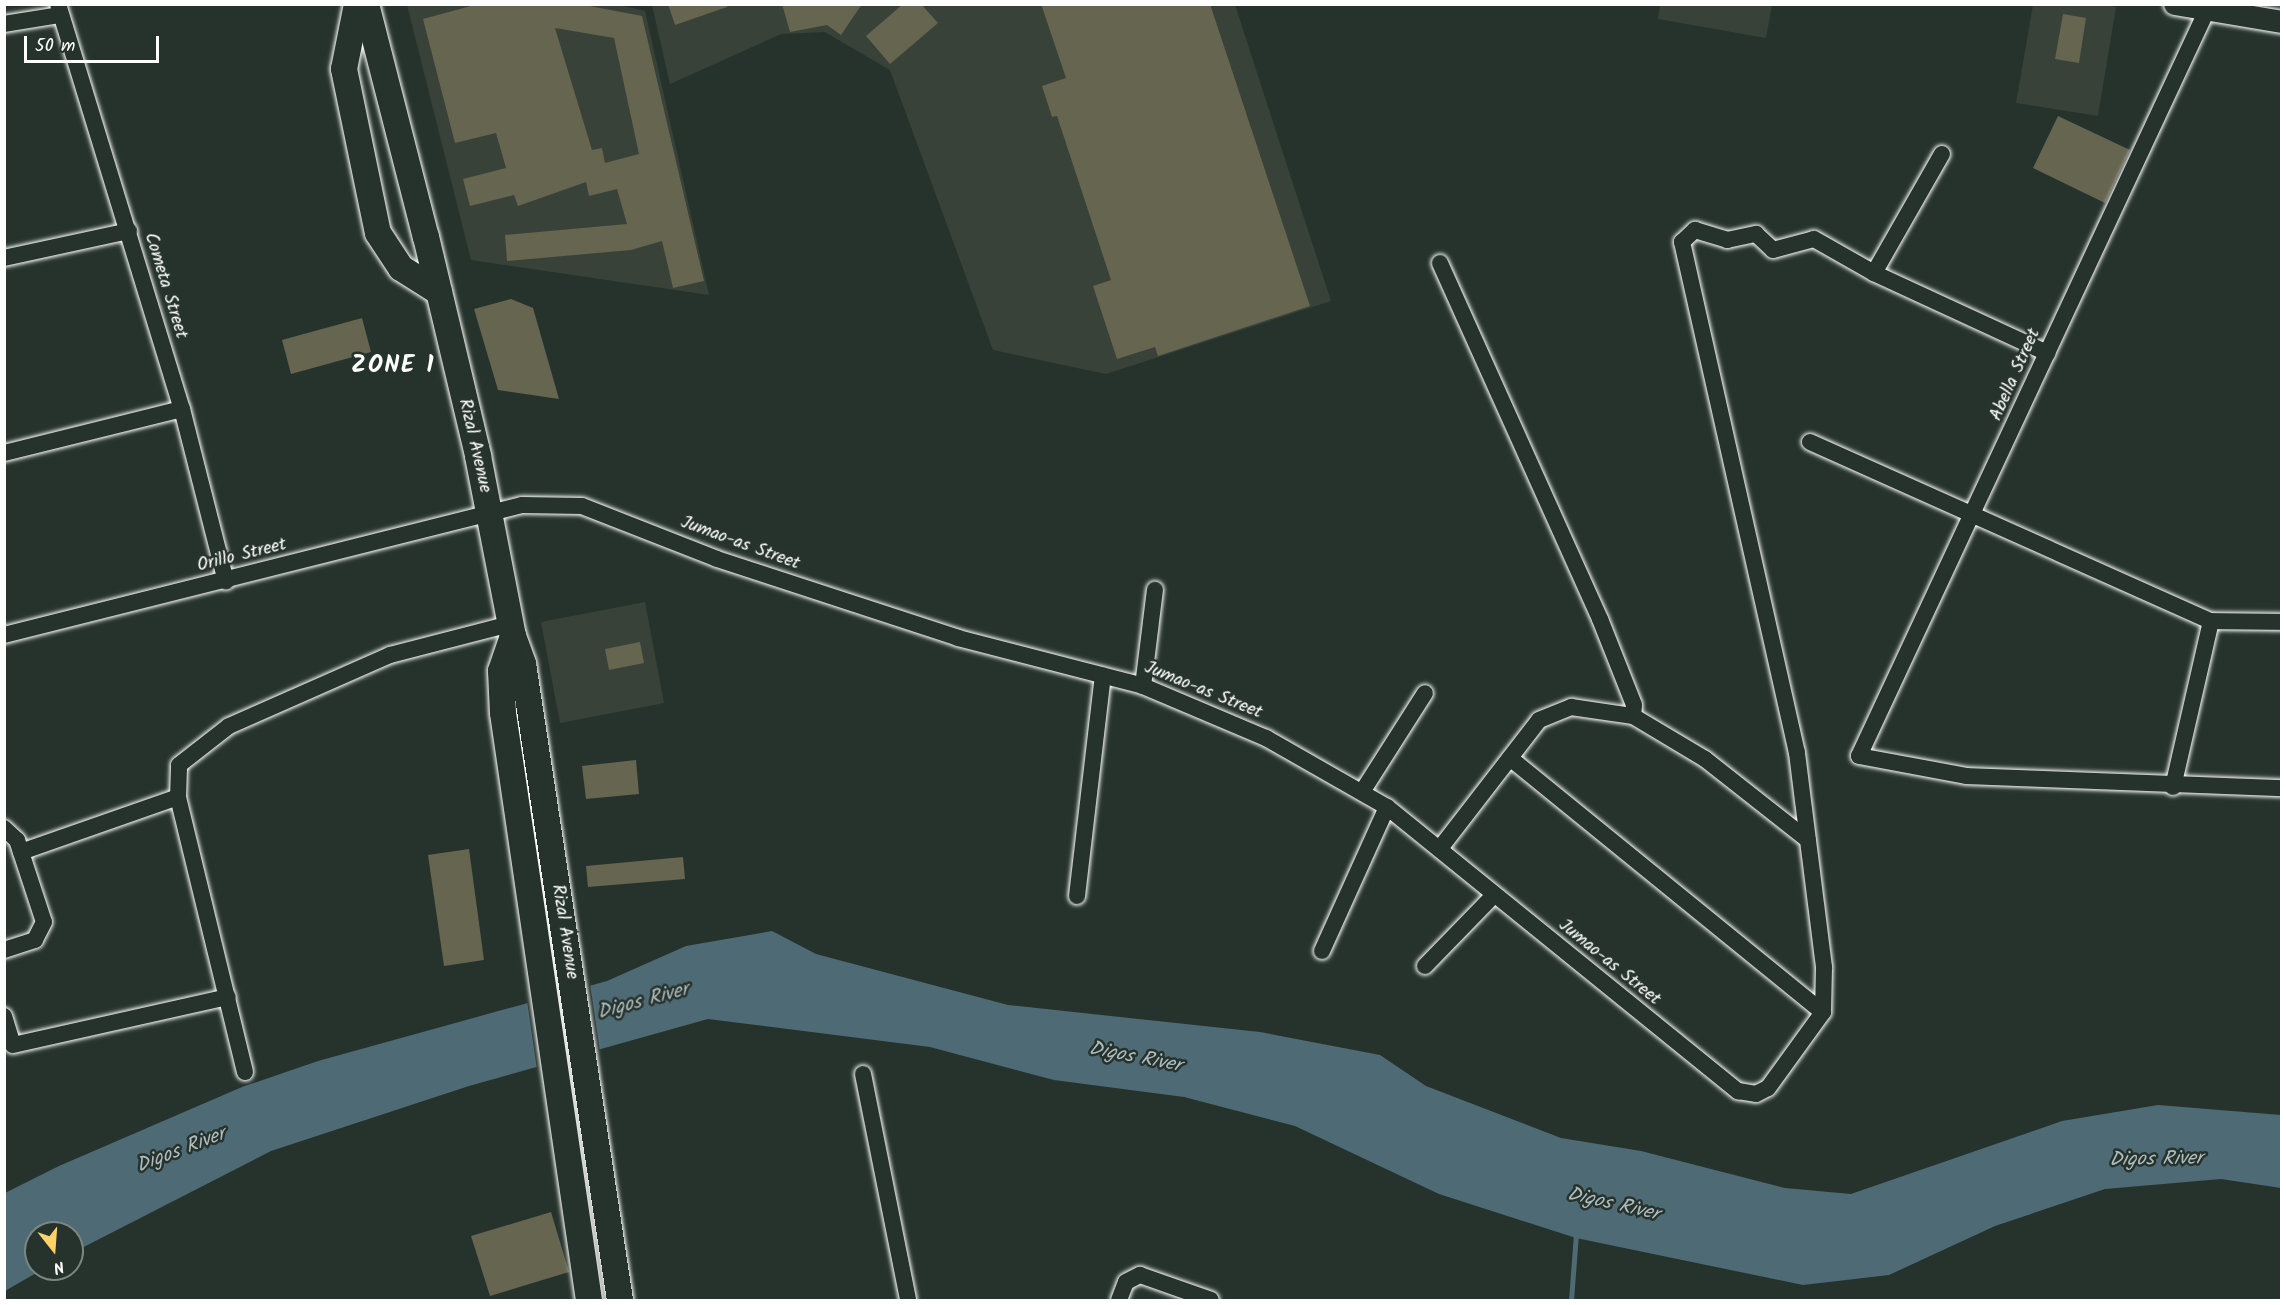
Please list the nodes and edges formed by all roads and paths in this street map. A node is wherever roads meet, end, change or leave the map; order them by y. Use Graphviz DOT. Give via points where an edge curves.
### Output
graph roads {
  1 [pos="357,4"];
  2 [pos="366,4"];
  3 [pos="2175,4"];
  4 [pos="59,10"];
  5 [pos="2207,10"];
  6 [pos="2282,22"];
  7 [pos="4,24"];
  8 [pos="1942,154"];
  9 [pos="129,231"];
  10 [pos="4,258"];
  11 [pos="1440,263"];
  12 [pos="1874,273"];
  13 [pos="439,292"];
  14 [pos="2047,353"];
  15 [pos="182,409"];
  16 [pos="1810,442"];
  17 [pos="4,453"];
  18 [pos="489,514"];
  19 [pos="1976,516"];
  20 [pos="226,581"];
  21 [pos="1155,590"];
  22 [pos="2211,621"];
  23 [pos="2282,622"];
  24 [pos="511,630"];
  25 [pos="4,635"];
  26 [pos="1103,676"];
  27 [pos="1143,686"];
  28 [pos="1425,693"];
  29 [pos="1633,716"];
  30 [pos="1510,758"];
  31 [pos="2173,787"];
  32 [pos="2282,788"];
  33 [pos="1362,792"];
  34 [pos="178,797"];
  35 [pos="1387,807"];
  36 [pos="4,828"];
  37 [pos="1808,840"];
  38 [pos="1441,847"];
  39 [pos="21,852"];
  40 [pos="1494,895"];
  41 [pos="1077,896"];
  42 [pos="4,950"];
  43 [pos="1322,951"];
  44 [pos="1425,966"];
  45 [pos="228,997"];
  46 [pos="1823,1012"];
  47 [pos="4,1016"];
  48 [pos="579,1027"];
  49 [pos="549,1031"];
  50 [pos="245,1072"];
  51 [pos="863,1074"];
  52 [pos="589,1300"];
  53 [pos="620,1300"];
  54 [pos="908,1300"];
  55 [pos="1119,1300"];
  56 [pos="1211,1300"];
  1 -- 13 [label="main road" via="344,69 378,233 401,268"];
  2 -- 13 [label="main road, Rizal Avenue"];
  3 -- 5 [label="main road"];
  4 -- 7 [label="street"];
  4 -- 9 [label="street, Cometa Street"];
  5 -- 6 [label="main road"];
  5 -- 14 [label="street, Abella Street"];
  8 -- 12 [label="street"];
  9 -- 10 [label="street"];
  9 -- 15 [label="street, Cometa Street"];
  11 -- 29 [label="street" via="1600,619 1634,705"];
  12 -- 14 [label="street"];
  12 -- 37 [label="street" via="1814,239 1773,250 1756,234 1727,240 1695,230 1682,243 1797,753"];
  13 -- 18 [label="main road, Rizal Avenue"];
  14 -- 19 [label="street, Abella Street"];
  15 -- 17 [label="street"];
  15 -- 20 [label="street, Cometa Street"];
  16 -- 19 [label="street"];
  18 -- 20 [label="street, Orillo Street"];
  18 -- 24 [label="main road, Rizal Avenue"];
  18 -- 26 [label="street, Jumao-as Street" via="537,503 582,506 717,559 890,616"];
  19 -- 22 [label="street"];
  19 -- 31 [label="street, Abella Street" via="1860,756 1967,776"];
  20 -- 25 [label="street, Orillo Street"];
  21 -- 27 [label="street"];
  22 -- 23 [label="street"];
  22 -- 31 [label="street"];
  24 -- 34 [label="street" via="403,650 229,726 179,765"];
  24 -- 48 [label="main road, Rizal Avenue" via="523,664"];
  24 -- 49 [label="main road, Rizal Avenue" via="500,683"];
  26 -- 27 [label="street, Jumao-as Street"];
  26 -- 41 [label="street"];
  27 -- 33 [label="street, Jumao-as Street" via="1266,738"];
  28 -- 33 [label="street"];
  29 -- 30 [label="street" via="1621,718 1571,707 1552,711"];
  29 -- 37 [label="street" via="1705,759"];
  30 -- 38 [label="street"];
  30 -- 46 [label="street"];
  31 -- 32 [label="street"];
  33 -- 35 [label="street, Jumao-as Street"];
  34 -- 39 [label="street"];
  34 -- 45 [label="street"];
  35 -- 38 [label="street, Jumao-as Street"];
  35 -- 43 [label="street"];
  36 -- 39 [label="street" via="14,834"];
  37 -- 46 [label="street" via="1824,967"];
  38 -- 40 [label="street, Jumao-as Street"];
  39 -- 42 [label="street" via="43,929 35,940"];
  40 -- 44 [label="street"];
  40 -- 46 [label="street, Jumao-as Street" via="1741,1093 1768,1088"];
  45 -- 47 [label="street" via="12,1045"];
  45 -- 50 [label="street"];
  48 -- 49 [label="main road"];
  48 -- 53 [label="main road, Rizal Avenue"];
  49 -- 52 [label="main road, Rizal Avenue"];
  51 -- 54 [label="street"];
  55 -- 56 [label="street" via="1126,1282 1140,1275"];
}
